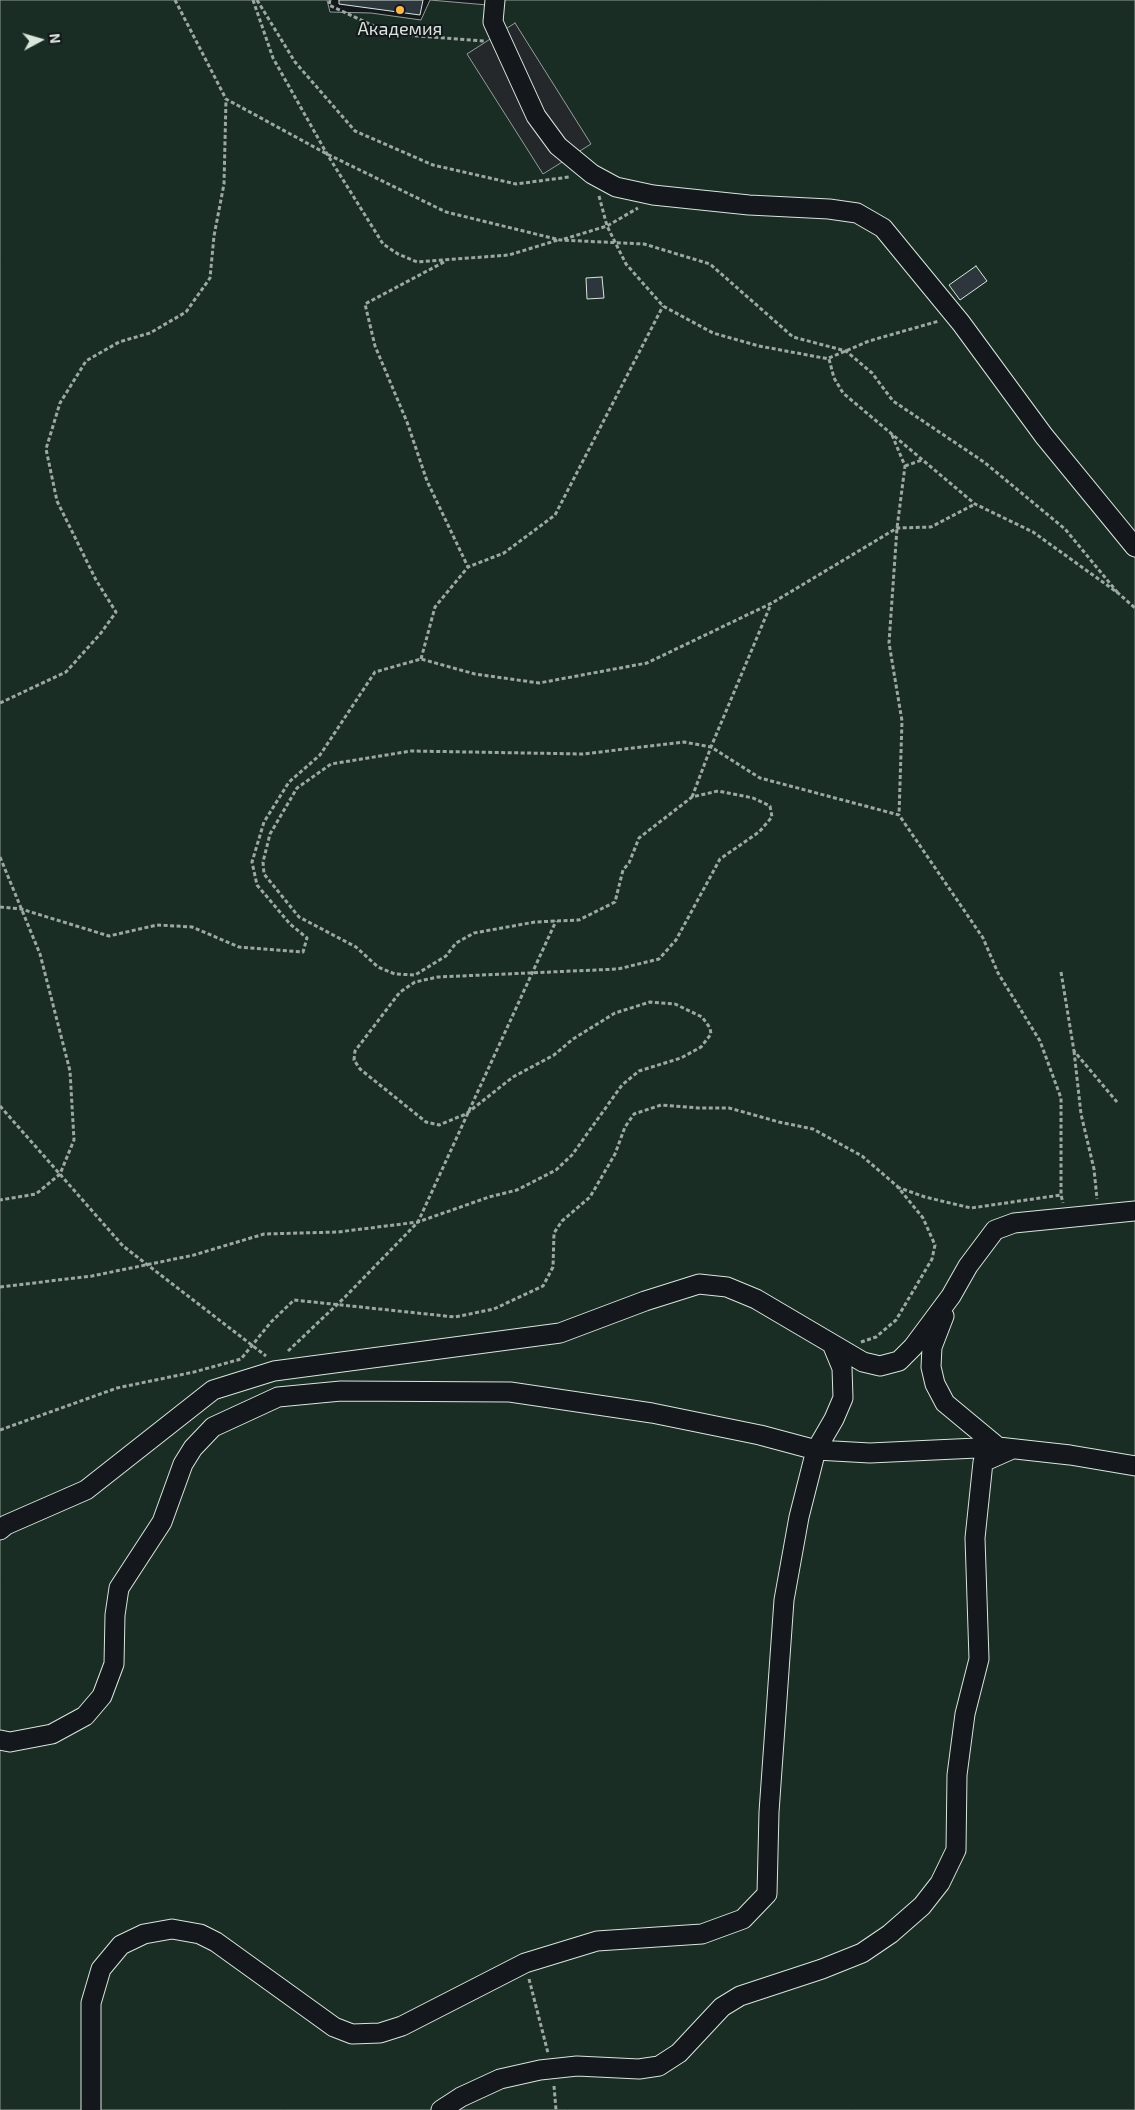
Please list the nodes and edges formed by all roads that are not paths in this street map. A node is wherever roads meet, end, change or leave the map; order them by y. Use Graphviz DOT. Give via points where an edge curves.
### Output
graph roads {
  1 [pos="495,0"];
  2 [pos="1135,547"];
  3 [pos="1135,1211"];
  4 [pos="951,1296"];
  5 [pos="832,1344"];
  6 [pos="1004,1449"];
  7 [pos="816,1450"];
  8 [pos="1135,1466"];
  9 [pos="0,1530"];
  10 [pos="0,1740"];
  11 [pos="91,2110"];
  12 [pos="441,2110"];
  1 -- 2 [label="street" via="493,22 536,116 558,146 592,174 616,187 653,195 749,205 829,208 857,213 883,228 957,317 1044,436"];
  3 -- 4 [label="street" via="1014,1223 995,1230"];
  4 -- 5 [label="street" via="899,1361 880,1366 863,1362"];
  4 -- 6 [label="street" via="932,1347 931,1367 936,1384 945,1404"];
  5 -- 7 [label="street" via="842,1368 843,1398"];
  5 -- 9 [label="street" via="756,1299 727,1287 699,1284 560,1334 277,1362 213,1390 86,1490"];
  6 -- 7 [label="street" via="870,1453"];
  6 -- 8 [label="street" via="1070,1455"];
  6 -- 12 [label="street" via="984,1462 982,1472 975,1538 979,1659 965,1714 957,1775 956,1850 940,1883 922,1906 862,1953 740,1996 722,2007 679,2053 659,2066 639,2070 577,2066 500,2079"];
  7 -- 10 [label="street" via="652,1413 510,1392 341,1391 278,1397 213,1427 183,1464 162,1522 119,1588 114,1664 102,1696 85,1716 52,1734 10,1742"];
  7 -- 11 [label="street" via="799,1517 784,1600 769,1812 767,1894 743,1919 702,1934 597,1940 525,1963 402,2026 380,2033 352,2034 334,2027 216,1942 200,1934 172,1929 144,1934 121,1945 101,1969 91,2004"];
}
